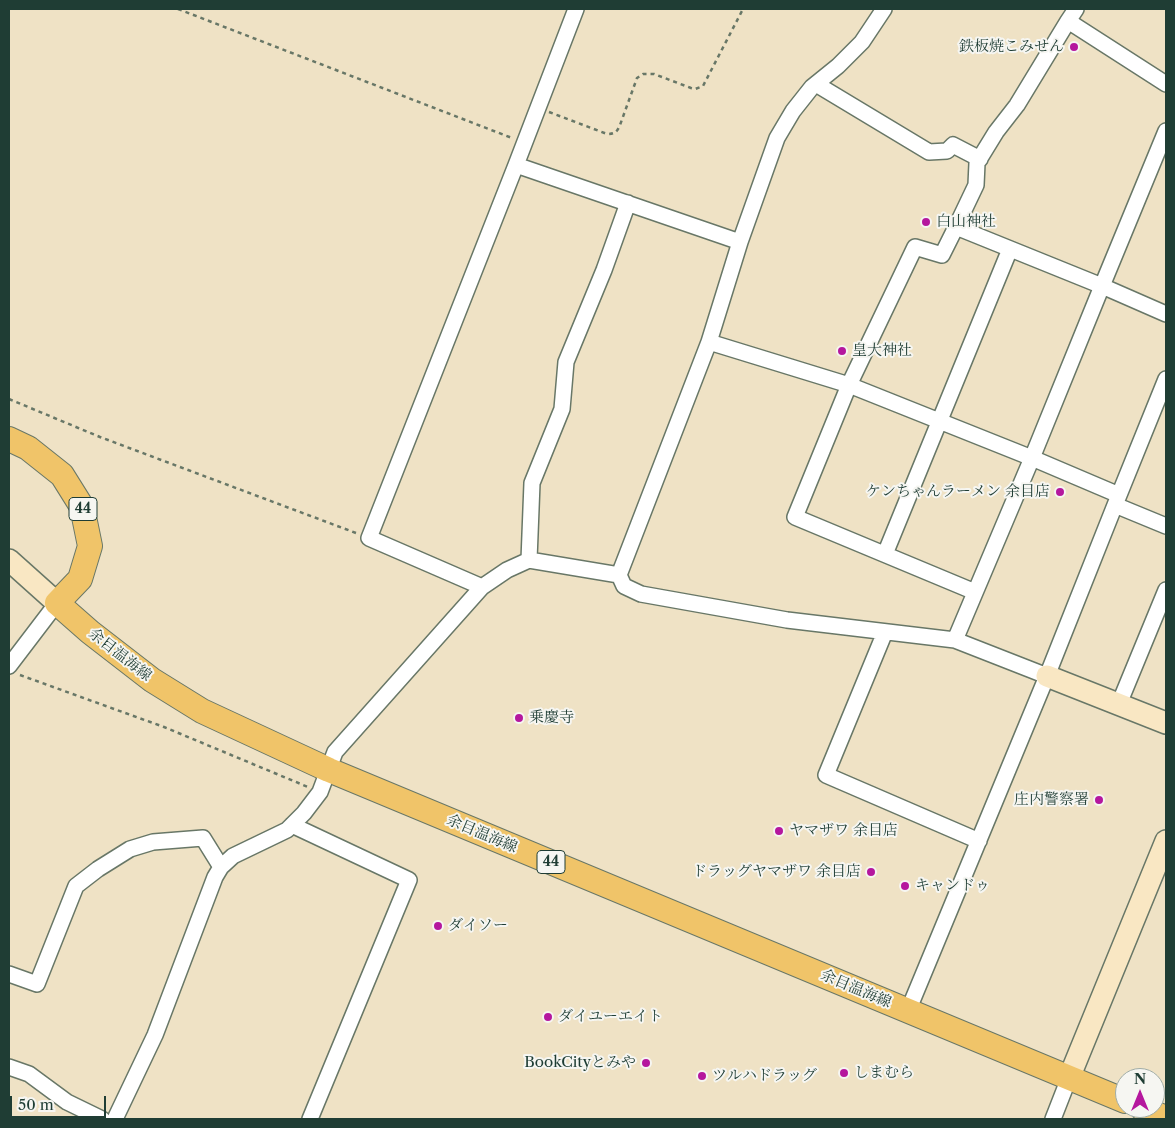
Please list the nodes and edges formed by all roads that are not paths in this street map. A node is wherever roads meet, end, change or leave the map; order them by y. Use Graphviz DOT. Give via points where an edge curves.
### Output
graph roads {
  1 [pos="576,9"];
  2 [pos="884,9"];
  3 [pos="1072,15"];
  4 [pos="816,84"];
  5 [pos="1166,84"];
  6 [pos="1166,131"];
  7 [pos="980,159"];
  8 [pos="516,165"];
  9 [pos="628,203"];
  10 [pos="956,228"];
  11 [pos="740,242"];
  12 [pos="1010,249"];
  13 [pos="1102,286"];
  14 [pos="1166,314"];
  15 [pos="709,342"];
  16 [pos="1166,379"];
  17 [pos="849,385"];
  18 [pos="940,421"];
  19 [pos="9,439"];
  20 [pos="1032,458"];
  21 [pos="1116,500"];
  22 [pos="1166,526"];
  23 [pos="885,554"];
  24 [pos="9,560"];
  25 [pos="529,560"];
  26 [pos="619,575"];
  27 [pos="482,587"];
  28 [pos="1166,590"];
  29 [pos="976,592"];
  30 [pos="57,603"];
  31 [pos="885,632"];
  32 [pos="956,640"];
  33 [pos="13,670"];
  34 [pos="1047,676"];
  35 [pos="1119,704"];
  36 [pos="1166,723"];
  37 [pos="329,770"];
  38 [pos="292,825"];
  39 [pos="979,841"];
  40 [pos="1166,841"];
  41 [pos="221,867"];
  42 [pos="9,974"];
  43 [pos="908,1011"];
  44 [pos="9,1067"];
  45 [pos="1069,1078"];
  46 [pos="1115,1097"];
  47 [pos="102,1119"];
  48 [pos="115,1119"];
  49 [pos="310,1119"];
  50 [pos="1052,1119"];
  1 -- 8 [label="street"];
  2 -- 4 [label="street" via="862,42"];
  3 -- 5 [label="street"];
  3 -- 7 [label="street"];
  4 -- 7 [label="street" via="930,152 947,151 953,145"];
  4 -- 11 [label="street" via="792,111 776,138"];
  6 -- 13 [label="street"];
  7 -- 10 [label="street" via="976,185"];
  8 -- 9 [label="street"];
  8 -- 27 [label="street" via="369,538"];
  9 -- 11 [label="street"];
  9 -- 25 [label="street" via="566,362 562,408 532,483"];
  10 -- 12 [label="street"];
  10 -- 17 [label="street" via="942,255 915,247"];
  11 -- 15 [label="street"];
  12 -- 13 [label="street"];
  12 -- 18 [label="street"];
  13 -- 14 [label="street"];
  13 -- 20 [label="street"];
  15 -- 17 [label="street"];
  15 -- 26 [label="street"];
  16 -- 21 [label="street"];
  17 -- 18 [label="street"];
  17 -- 23 [label="street" via="795,517"];
  18 -- 20 [label="street"];
  18 -- 23 [label="street"];
  19 -- 30 [label="main road, 44" via="28,448 62,475 82,507 90,546 80,579"];
  20 -- 21 [label="street"];
  20 -- 29 [label="street"];
  21 -- 22 [label="street"];
  21 -- 34 [label="street"];
  23 -- 29 [label="street"];
  24 -- 30 [label="street"];
  25 -- 26 [label="street"];
  25 -- 27 [label="street"];
  26 -- 31 [label="street" via="624,586 641,594 787,620"];
  27 -- 37 [label="street" via="335,752"];
  28 -- 35 [label="street"];
  29 -- 32 [label="street"];
  30 -- 33 [label="street"];
  30 -- 37 [label="main road, 余目温海線 / 44" via="152,680 202,711"];
  31 -- 32 [label="street"];
  31 -- 39 [label="street" via="826,775"];
  32 -- 34 [label="street"];
  34 -- 35 [label="street"];
  34 -- 39 [label="street"];
  35 -- 36 [label="street"];
  37 -- 38 [label="street" via="320,792"];
  37 -- 43 [label="main road, 余目温海線 / 44"];
  38 -- 41 [label="street" via="269,840 233,856"];
  38 -- 49 [label="street" via="409,880"];
  39 -- 43 [label="street"];
  40 -- 45 [label="street"];
  41 -- 42 [label="street" via="203,838 153,842 130,849 76,886 37,984"];
  41 -- 48 [label="street" via="155,1036"];
  43 -- 45 [label="main road, 余目温海線 / 44"];
  44 -- 47 [label="street" via="29,1074 67,1102"];
  45 -- 46 [label="main road, 余目温海線 / 44"];
  45 -- 50 [label="street"];
}
